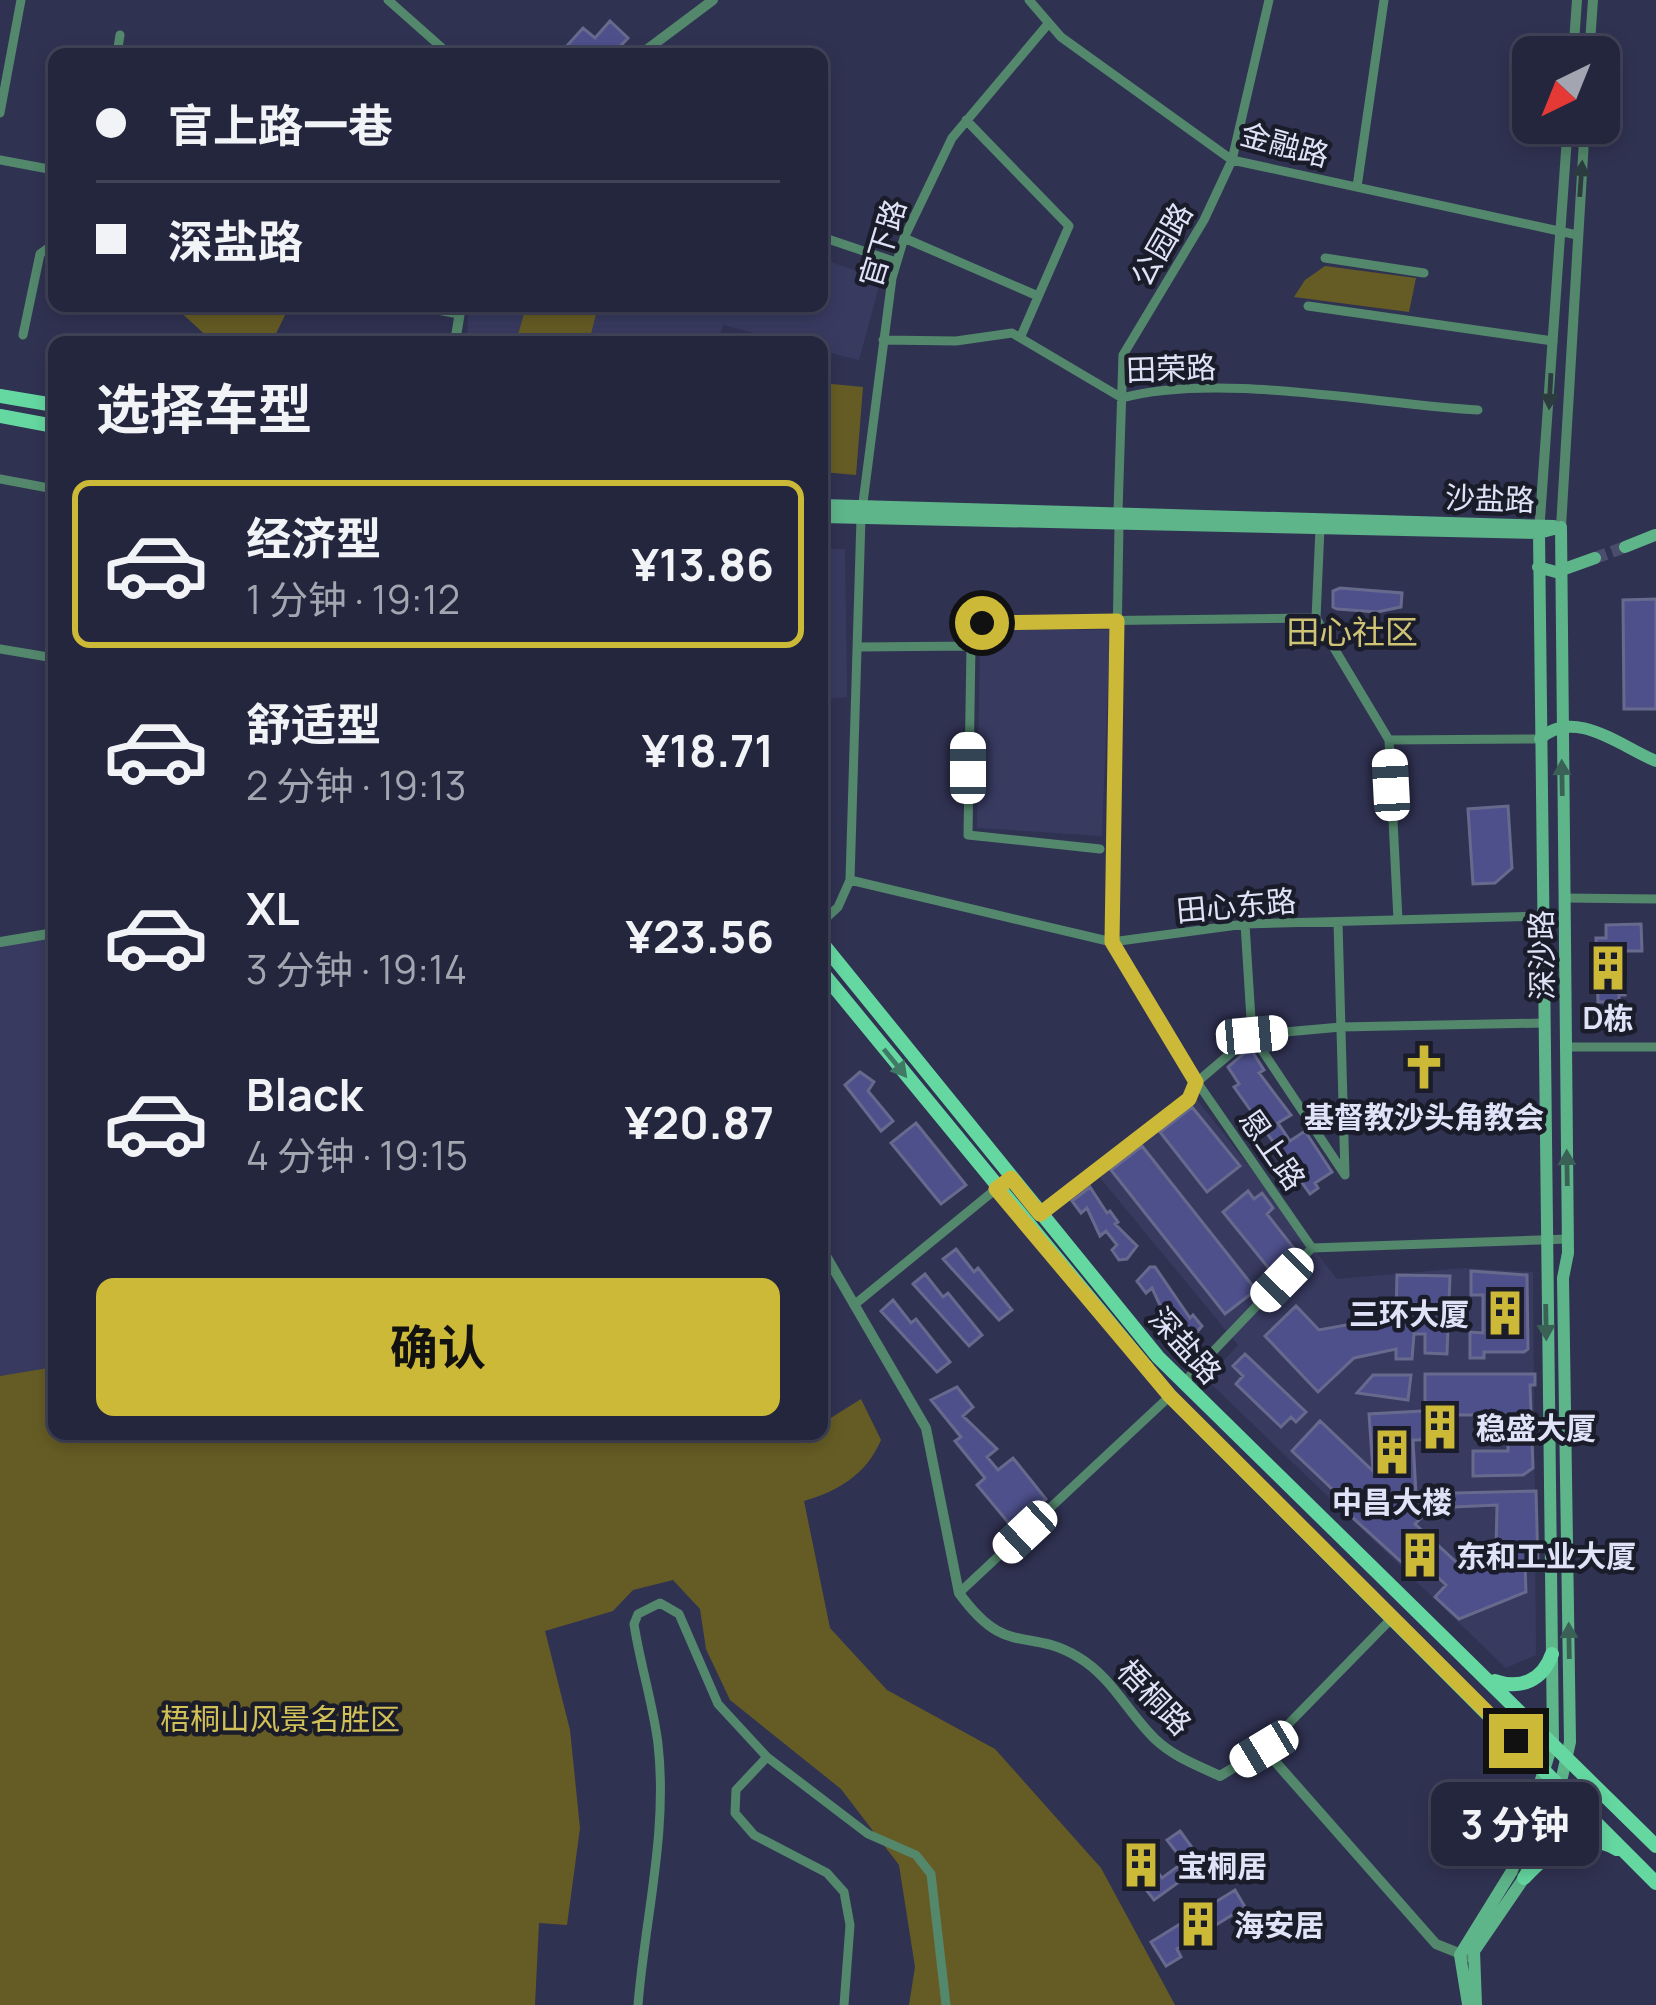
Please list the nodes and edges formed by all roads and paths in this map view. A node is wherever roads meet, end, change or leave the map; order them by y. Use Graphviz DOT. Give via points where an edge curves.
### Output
graph roads {
  1 [pos="21,0"];
  2 [pos="388,0"];
  3 [pos="713,0"];
  4 [pos="1029,0"];
  5 [pos="1269,0"];
  6 [pos="1384,0"];
  7 [pos="1577,0"];
  8 [pos="1593,0"];
  9 [pos="1048,24"];
  10 [pos="120,34"];
  11 [pos="1574,36"];
  12 [pos="1590,36"];
  13 [pos="118,48"];
  14 [pos="442,48"];
  15 [pos="649,48"];
  16 [pos="0,113"];
  17 [pos="966,120"];
  18 [pos="1566,144"];
  19 [pos="1584,144"];
  20 [pos="0,160"];
  21 [pos="1232,160"];
  22 [pos="48,169"];
  23 [pos="1357,187"];
  24 [pos="1560,232"];
  25 [pos="1577,235"];
  26 [pos="904,238"];
  27 [pos="828,239"];
  28 [pos="48,248"];
  29 [pos="1325,258"];
  30 [pos="896,262"];
  31 [pos="1424,273"];
  32 [pos="1039,296"];
  33 [pos="1308,306"];
  34 [pos="23,335"];
  35 [pos="1021,336"];
  36 [pos="883,340"];
  37 [pos="1553,341"];
  38 [pos="0,396"];
  39 [pos="1122,398"];
  40 [pos="48,404"];
  41 [pos="1478,410"];
  42 [pos="0,416"];
  43 [pos="48,425"];
  44 [pos="0,478"];
  45 [pos="48,488"];
  46 [pos="828,506"];
  47 [pos="862,512"];
  48 [pos="828,516"];
  49 [pos="1119,518"];
  50 [pos="1561,527"];
  51 [pos="1320,528"];
  52 [pos="1539,528"];
  53 [pos="1655,535"];
  54 [pos="1625,547"];
  55 [pos="1595,558"];
  56 [pos="1538,567"];
  57 [pos="1560,570"];
  58 [pos="1316,618"];
  59 [pos="1117,621"];
  60 [pos="971,646"];
  61 [pos="857,647"];
  62 [pos="0,649"];
  63 [pos="48,657"];
  64 [pos="1562,729"];
  65 [pos="1540,739"];
  66 [pos="1389,740"];
  67 [pos="1656,760"];
  68 [pos="1100,849"];
  69 [pos="850,880"];
  70 [pos="1564,898"];
  71 [pos="1656,899"];
  72 [pos="828,916"];
  73 [pos="1542,916"];
  74 [pos="1398,920"];
  75 [pos="1338,922"];
  76 [pos="1245,924"];
  77 [pos="48,934"];
  78 [pos="0,942"];
  79 [pos="1112,942"];
  80 [pos="828,951"];
  81 [pos="828,979"];
  82 [pos="1543,1023"];
  83 [pos="1341,1027"];
  84 [pos="1252,1035"];
  85 [pos="1566,1047"];
  86 [pos="1656,1047"];
  87 [pos="1196,1082"];
  88 [pos="1011,1178"];
  89 [pos="996,1189"];
  90 [pos="1040,1214"];
  91 [pos="1546,1240"];
  92 [pos="1568,1240"];
  93 [pos="1312,1248"];
  94 [pos="828,1260"];
  95 [pos="854,1305"];
  96 [pos="1183,1383"];
  97 [pos="1170,1396"];
  98 [pos="959,1593"];
  99 [pos="1393,1617"];
  100 [pos="1552,1654"];
  101 [pos="1485,1674"];
  102 [pos="1553,1742"];
  103 [pos="1264,1749"];
  104 [pos="767,1757"];
  105 [pos="1569,1758"];
  106 [pos="1547,1772"];
  107 [pos="1560,1786"];
  108 [pos="1656,1846"];
  109 [pos="1629,1856"];
  110 [pos="1524,1878"];
  111 [pos="1656,1883"];
  112 [pos="1466,1957"];
  113 [pos="638,2005"];
  114 [pos="844,2005"];
  115 [pos="946,2005"];
  116 [pos="1472,2005"];
  1 -- 16 [label="street"];
  2 -- 14 [label="street"];
  3 -- 15 [label="street"];
  4 -- 9 [label="street, 金融路"];
  5 -- 21 [label="street, 公园路"];
  6 -- 23 [label="street"];
  7 -- 11 [label="street"];
  8 -- 12 [label="street"];
  9 -- 17 [label="street, 官下路"];
  9 -- 21 [label="street, 金融路"];
  10 -- 13 [label="street"];
  17 -- 26 [label="street, 官下路"];
  17 -- 32 [label="street" via="1069,226"];
  18 -- 24 [label="street, 深沙路"];
  25 -- 19 [label="street, 深沙路, one-way"];
  20 -- 22 [label="street"];
  21 -- 23 [label="street, 金融路"];
  21 -- 39 [label="street, 公园路" via="1123,356"];
  23 -- 24 [label="street, 金融路"];
  24 -- 25 [label="street, 金融路"];
  24 -- 37 [label="street, 深沙路"];
  25 -- 50 [label="street, 深沙路"];
  26 -- 30 [label="street, 官下路"];
  26 -- 32 [label="street"];
  27 -- 30 [label="street"];
  28 -- 34 [label="street" via="40,254"];
  29 -- 31 [label="street"];
  30 -- 36 [label="street, 官下路"];
  32 -- 35 [label="street"];
  33 -- 37 [label="street"];
  35 -- 36 [label="street"];
  35 -- 39 [label="street, 田荣路"];
  36 -- 47 [label="street, 官下路"];
  37 -- 52 [label="street, 深沙路, one-way"];
  38 -- 40 [label="main road"];
  39 -- 41 [label="street, 田荣路" via="1156,388 1232,390"];
  39 -- 49 [label="street, 公园路"];
  42 -- 43 [label="main road"];
  44 -- 45 [label="street"];
  46 -- 47 [label="main road, 沙盐路"];
  47 -- 48 [label="main road, 沙盐路"];
  47 -- 49 [label="main road, 沙盐路"];
  47 -- 61 [label="street, 官下路"];
  49 -- 51 [label="main road, 沙盐路"];
  49 -- 52 [label="main road, 沙盐路"];
  49 -- 59 [label="street"];
  50 -- 52 [label="main road, 沙盐路"];
  50 -- 57 [label="main road, 深沙路"];
  51 -- 52 [label="main road, 沙盐路"];
  51 -- 58 [label="street"];
  52 -- 56 [label="main road, 深沙路"];
  53 -- 54 [label="main road"];
  55 -- 57 [label="main road"];
  56 -- 57 [label="main road"];
  56 -- 65 [label="main road, 深沙路"];
  57 -- 64 [label="main road, 深沙路"];
  58 -- 59 [label="street"];
  58 -- 66 [label="street"];
  59 -- 60 [label="street" via="982,623"];
  59 -- 79 [label="street"];
  60 -- 61 [label="street"];
  60 -- 68 [label="street" via="968,835"];
  61 -- 69 [label="street, 官下路"];
  62 -- 63 [label="street"];
  64 -- 65 [label="main road"];
  64 -- 67 [label="main road" via="1602,731"];
  70 -- 64 [label="main road, 深沙路, one-way"];
  65 -- 66 [label="street"];
  65 -- 73 [label="main road, 深沙路"];
  66 -- 74 [label="street"];
  69 -- 72 [label="street"];
  69 -- 79 [label="street, 田心东路"];
  70 -- 71 [label="street"];
  70 -- 85 [label="main road, 深沙路"];
  73 -- 74 [label="street, 田心东路"];
  73 -- 82 [label="main road, 深沙路"];
  74 -- 75 [label="street, 田心东路"];
  75 -- 76 [label="street, 田心东路"];
  75 -- 83 [label="street"];
  76 -- 79 [label="street, 田心东路"];
  76 -- 84 [label="street"];
  77 -- 78 [label="street"];
  79 -- 87 [label="street, 恩上路"];
  80 -- 88 [label="main road, 深盐路"];
  81 -- 89 [label="main road, 深盐路, one-way"];
  82 -- 83 [label="street"];
  82 -- 91 [label="main road, 深沙路"];
  83 -- 84 [label="street"];
  83 -- 84 [label="street" via="1345,1175"];
  84 -- 87 [label="street"];
  85 -- 86 [label="street"];
  92 -- 85 [label="main road, 深沙路, one-way"];
  87 -- 90 [label="street" via="1189,1099"];
  87 -- 93 [label="street, 恩上路"];
  88 -- 89 [label="main road"];
  88 -- 90 [label="main road, 深盐路"];
  89 -- 95 [label="street"];
  89 -- 97 [label="main road, 深盐路"];
  90 -- 96 [label="main road, 深盐路"];
  91 -- 92 [label="street"];
  91 -- 93 [label="street"];
  91 -- 100 [label="main road, 深沙路, one-way"];
  105 -- 92 [label="main road, 深沙路, one-way"];
  93 -- 96 [label="street"];
  94 -- 95 [label="street"];
  95 -- 98 [label="street" via="926,1428"];
  96 -- 101 [label="main road, 深盐路"];
  97 -- 98 [label="street"];
  97 -- 99 [label="main road, 深盐路"];
  98 -- 103 [label="street, 梧桐路" via="1002,1636 1059,1648 1094,1668 1174,1755 1220,1776"];
  99 -- 103 [label="street"];
  99 -- 106 [label="main road, 深盐路"];
  100 -- 101 [label="main road" via="1530,1682 1507,1685"];
  100 -- 102 [label="main road, 深沙路"];
  101 -- 102 [label="main road, 深盐路"];
  102 -- 105 [label="main road, 深盐路"];
  102 -- 106 [label="main road, 深沙路"];
  103 -- 112 [label="street" via="1436,1944"];
  104 -- 113 [label="street" via="718,1704 679,1614 661,1604 638,1614 660,1775 656,1886"];
  104 -- 114 [label="street" via="736,1790 735,1814 754,1835 826,1873 844,1892"];
  104 -- 115 [label="street" via="868,1834 925,1864"];
  105 -- 107 [label="main road, 深沙路"];
  105 -- 108 [label="main road, 深盐路"];
  106 -- 107 [label="main road, 深盐路"];
  106 -- 112 [label="main road, 深沙路" via="1505,1884"];
  107 -- 109 [label="main road, 深盐路"];
  107 -- 110 [label="main road, 深沙路"];
  109 -- 110 [label="main road" via="1602,1841 1576,1840"];
  109 -- 111 [label="main road, 深盐路"];
  110 -- 112 [label="main road, 深沙路"];
  112 -- 116 [label="main road"];
}
